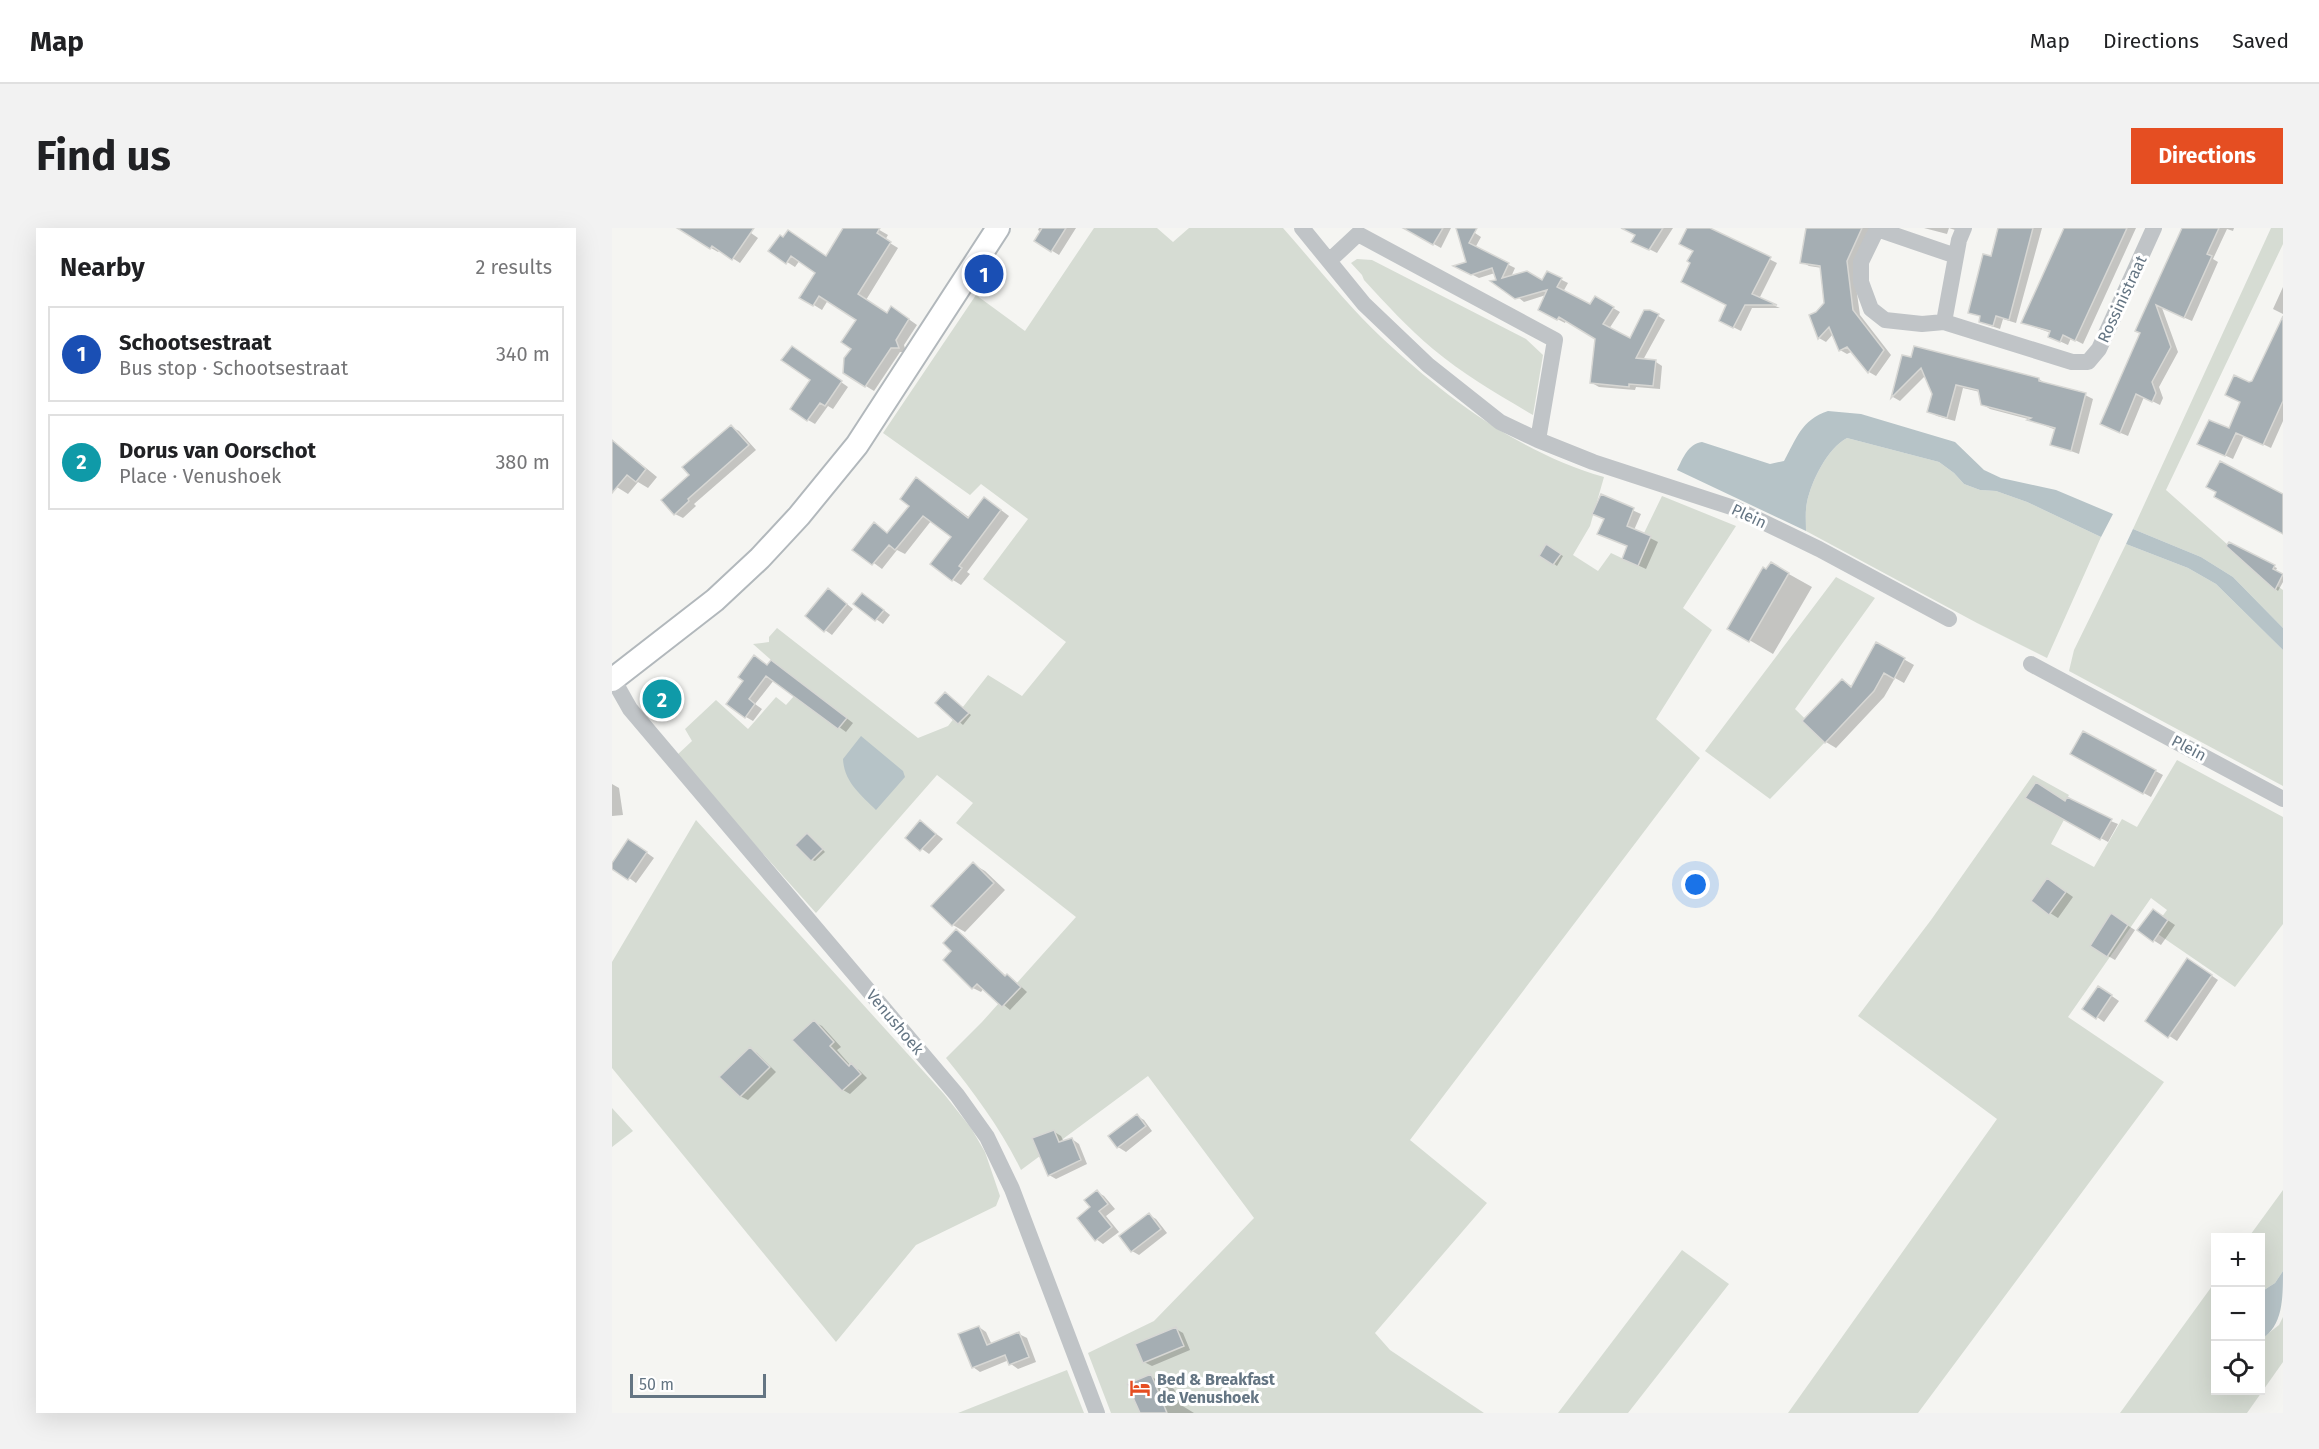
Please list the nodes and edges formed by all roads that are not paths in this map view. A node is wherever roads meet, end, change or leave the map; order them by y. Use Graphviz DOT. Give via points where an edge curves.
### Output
graph roads {
  1 [pos="998,228"];
  2 [pos="1302,228"];
  3 [pos="1964,228"];
  4 [pos="2154,228"];
  5 [pos="1956,256"];
  6 [pos="1329,261"];
  7 [pos="1944,322"];
  8 [pos="1538,440"];
  9 [pos="1949,619"];
  10 [pos="2031,664"];
  11 [pos="612,679"];
  12 [pos="2283,799"];
  13 [pos="1097,1413"];
  1 -- 11 [label="main road" via="857,445 793,523 715,600"];
  2 -- 6 [label="street, Plein"];
  3 -- 5 [label="street"];
  4 -- 7 [label="street, Rossinistraat" via="2099,349 2088,362 2072,362"];
  5 -- 7 [label="street"];
  5 -- 7 [label="street, Rossinistraat" via="1876,229 1861,262 1861,282 1871,309 1885,320"];
  6 -- 8 [label="street, Plein" via="1364,304 1428,364 1500,422"];
  6 -- 8 [label="street" via="1358,234 1555,340"];
  8 -- 9 [label="street, Plein" via="1734,508"];
  10 -- 12 [label="street, Plein"];
  11 -- 13 [label="street, Venushoek" via="630,709 957,1095 987,1137 1012,1189"];
}
